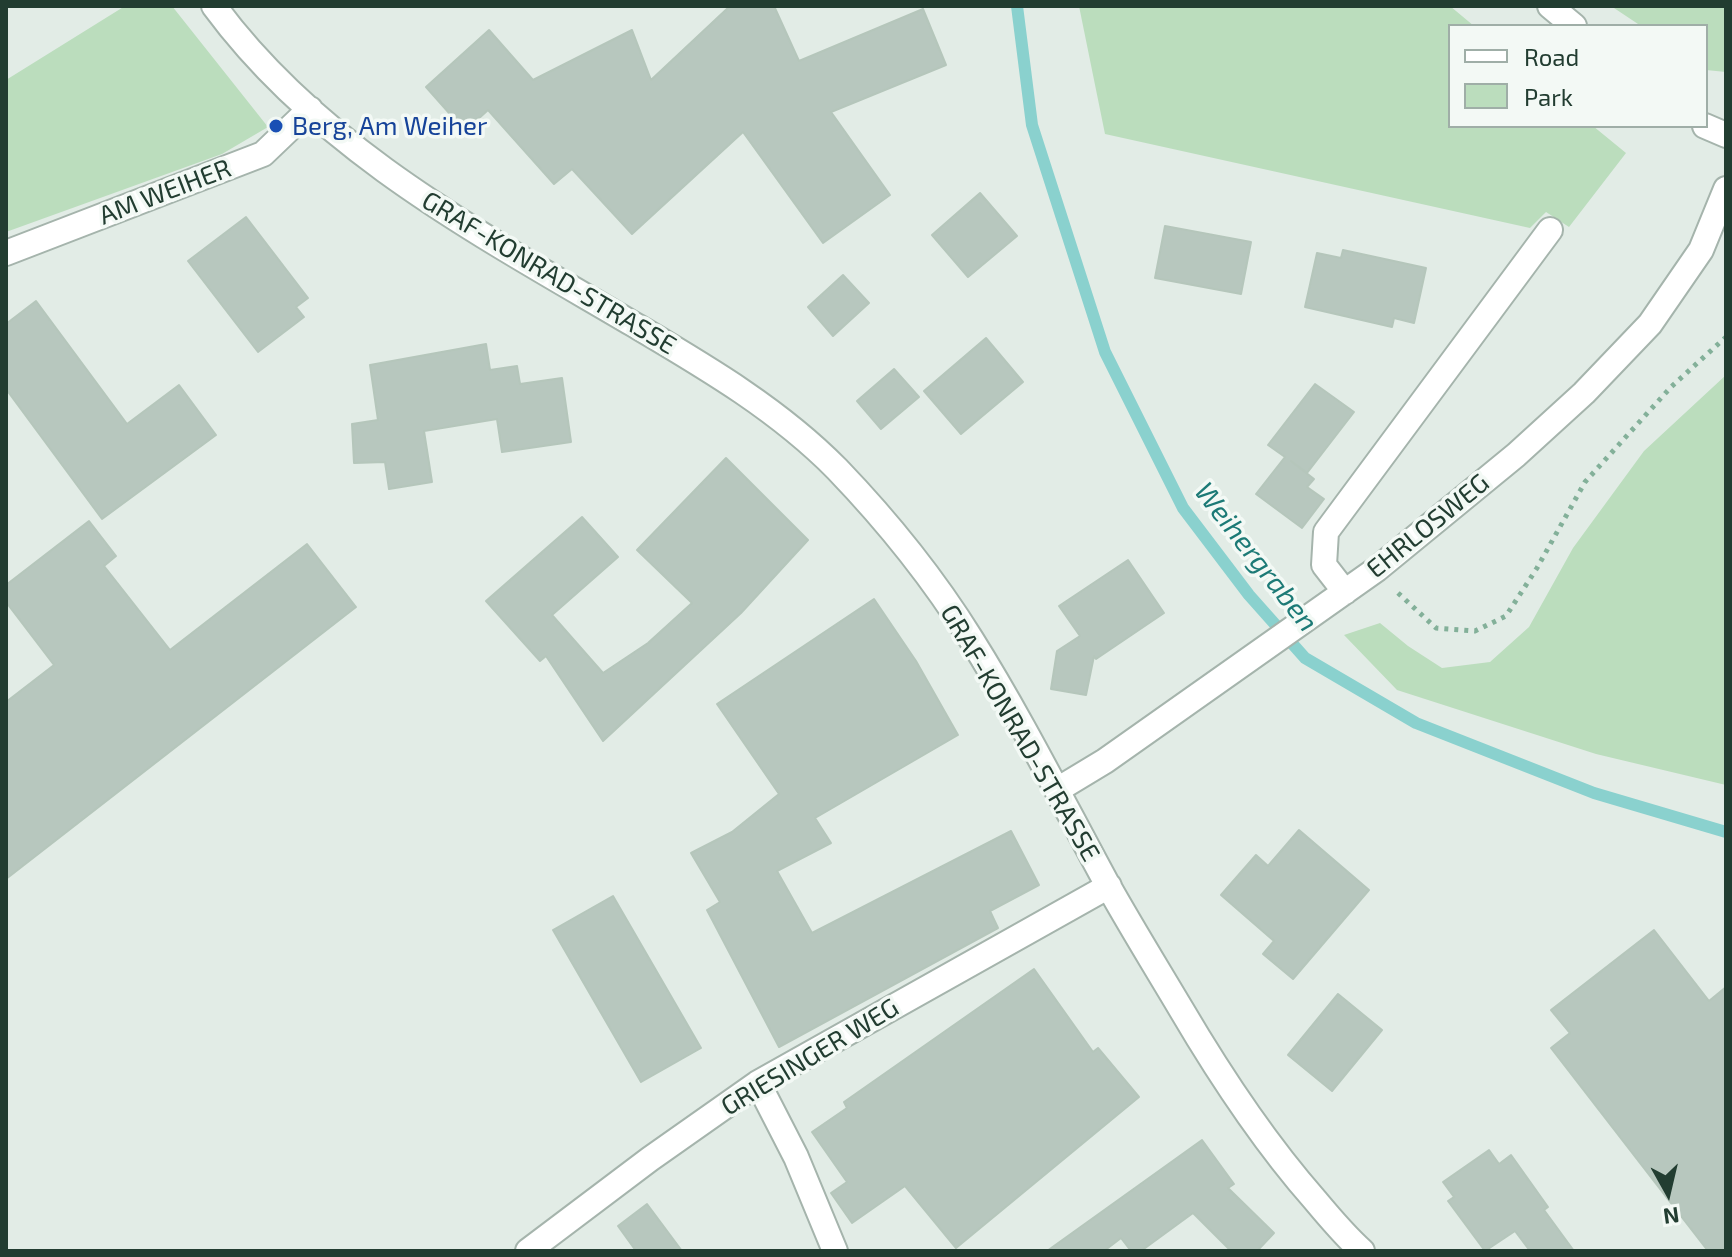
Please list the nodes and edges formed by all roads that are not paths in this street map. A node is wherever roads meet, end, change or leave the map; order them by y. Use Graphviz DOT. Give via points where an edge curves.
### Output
graph roads {
  1 [pos="214,6"];
  2 [pos="1550,6"];
  3 [pos="1572,24"];
  4 [pos="310,109"];
  5 [pos="1726,189"];
  6 [pos="1550,230"];
  7 [pos="6,253"];
  8 [pos="1345,592"];
  9 [pos="1057,790"];
  10 [pos="1109,886"];
  11 [pos="758,1083"];
  12 [pos="528,1251"];
  13 [pos="835,1251"];
  14 [pos="1362,1251"];
  1 -- 4 [label="street, GRAF-KONRAD-STRASSE" via="236,36"];
  2 -- 3 [label="street"];
  4 -- 7 [label="street, AM WEIHER" via="263,154"];
  4 -- 9 [label="street, GRAF-KONRAD-STRASSE" via="439,209 711,370 781,419 835,467 910,551 971,639"];
  5 -- 8 [label="street, EHRLOSWEG" via="1701,250 1650,324 1516,455"];
  6 -- 8 [label="street" via="1326,532 1324,565"];
  8 -- 9 [label="street, EHRLOSWEG"];
  9 -- 10 [label="street, GRAF-KONRAD-STRASSE"];
  10 -- 11 [label="street, GRIESINGER WEG"];
  10 -- 14 [label="street, GRAF-KONRAD-STRASSE" via="1224,1082 1284,1166"];
  11 -- 12 [label="street, GRIESINGER WEG"];
  11 -- 13 [label="street"];
}
